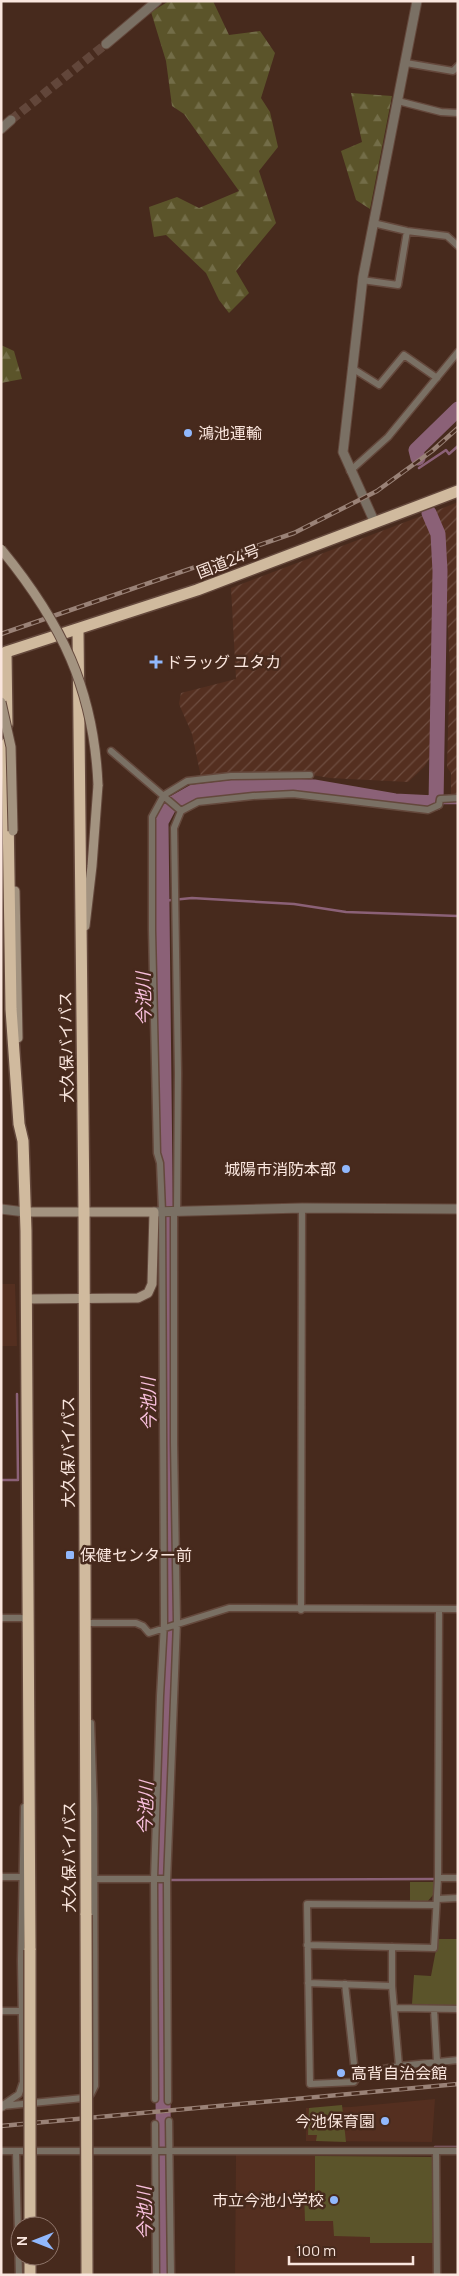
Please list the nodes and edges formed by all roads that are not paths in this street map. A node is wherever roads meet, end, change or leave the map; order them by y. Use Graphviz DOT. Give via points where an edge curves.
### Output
graph roads {
  1 [pos="157,1"];
  2 [pos="417,1"];
  3 [pos="106,44"];
  4 [pos="406,62"];
  5 [pos="458,66"];
  6 [pos="398,101"];
  7 [pos="458,113"];
  8 [pos="12,120"];
  9 [pos="1,129"];
  10 [pos="373,223"];
  11 [pos="407,231"];
  12 [pos="458,246"];
  13 [pos="362,280"];
  14 [pos="458,352"];
  15 [pos="352,368"];
  16 [pos="436,378"];
  17 [pos="350,471"];
  18 [pos="458,491"];
  19 [pos="375,523"];
  20 [pos="1,549"];
  21 [pos="78,630"];
  22 [pos="1,702"];
  23 [pos="1,715"];
  24 [pos="7,746"];
  25 [pos="111,751"];
  26 [pos="310,775"];
  27 [pos="164,797"];
  28 [pos="458,798"];
  29 [pos="181,811"];
  30 [pos="4,853"];
  31 [pos="81,964"];
  32 [pos="18,1090"];
  33 [pos="302,1208"];
  34 [pos="458,1209"];
  35 [pos="1,1210"];
  36 [pos="158,1211"];
  37 [pos="175,1211"];
  38 [pos="26,1212"];
  39 [pos="84,1212"];
  40 [pos="26,1299"];
  41 [pos="84,1299"];
  42 [pos="439,1609"];
  43 [pos="458,1609"];
  44 [pos="301,1610"];
  45 [pos="1,1618"];
  46 [pos="29,1622"];
  47 [pos="85,1622"];
  48 [pos="175,1623"];
  49 [pos="164,1628"];
  50 [pos="29,1764"];
  51 [pos="1,1877"];
  52 [pos="22,1878"];
  53 [pos="438,1878"];
  54 [pos="458,1878"];
  55 [pos="94,1879"];
  56 [pos="155,1879"];
  57 [pos="167,1880"];
  58 [pos="458,1898"];
  59 [pos="437,1902"];
  60 [pos="307,1945"];
  61 [pos="392,1947"];
  62 [pos="308,1983"];
  63 [pos="346,1984"];
  64 [pos="392,1986"];
  65 [pos="394,2008"];
  66 [pos="434,2009"];
  67 [pos="458,2009"];
  68 [pos="1,2011"];
  69 [pos="22,2012"];
  70 [pos="458,2060"];
  71 [pos="437,2062"];
  72 [pos="399,2066"];
  73 [pos="359,2074"];
  74 [pos="155,2099"];
  75 [pos="168,2100"];
  76 [pos="1,2106"];
  77 [pos="169,2121"];
  78 [pos="155,2124"];
  79 [pos="1,2151"];
  80 [pos="157,2151"];
  81 [pos="169,2151"];
  82 [pos="436,2151"];
  83 [pos="458,2151"];
  84 [pos="16,2152"];
  85 [pos="30,2216"];
  86 [pos="19,2275"];
  87 [pos="87,2275"];
  88 [pos="156,2275"];
  89 [pos="171,2275"];
  90 [pos="437,2275"];
  1 -- 3 [label="street"];
  2 -- 4 [label="street"];
  4 -- 5 [label="street" via="453,71"];
  4 -- 6 [label="street"];
  6 -- 7 [label="street"];
  6 -- 10 [label="street"];
  8 -- 9 [label="street"];
  10 -- 11 [label="street"];
  10 -- 13 [label="street"];
  11 -- 12 [label="street" via="447,236"];
  11 -- 13 [label="street" via="398,284"];
  13 -- 15 [label="street"];
  14 -- 16 [label="street"];
  15 -- 16 [label="street" via="379,385 404,355"];
  15 -- 17 [label="street" via="343,452"];
  16 -- 17 [label="street" via="388,437"];
  17 -- 19 [label="street"];
  18 -- 19 [label="highway, 国道24号"];
  19 -- 21 [label="highway, 国道24号" via="197,590"];
  20 -- 31 [label="main road, bridge" via="32,587 69,654 92,724 98,785"];
  21 -- 24 [label="highway, 国道24号" via="6,652"];
  21 -- 31 [label="highway, 大久保バイパス"];
  22 -- 32 [label="main road, bridge" via="10,747"];
  23 -- 24 [label="highway"];
  24 -- 30 [label="highway"];
  25 -- 27 [label="street"];
  26 -- 27 [label="street" via="199,779 179,784"];
  27 -- 29 [label="street"];
  27 -- 36 [label="street" via="152,817 151,833 157,1153 160,1163"];
  28 -- 29 [label="street" via="440,802 428,810 293,794 198,802"];
  29 -- 37 [label="street" via="174,828 178,1073"];
  30 -- 32 [label="highway"];
  31 -- 39 [label="highway, 大久保バイパス"];
  32 -- 38 [label="highway"];
  33 -- 34 [label="street"];
  33 -- 37 [label="street"];
  33 -- 44 [label="street"];
  35 -- 38 [label="street"];
  36 -- 37 [label="street"];
  36 -- 39 [label="main road"];
  36 -- 41 [label="main road" via="152,1284 148,1293 138,1298"];
  36 -- 49 [label="street"];
  37 -- 48 [label="street"];
  38 -- 39 [label="main road"];
  38 -- 40 [label="highway"];
  39 -- 41 [label="highway, 大久保バイパス"];
  40 -- 41 [label="main road"];
  40 -- 46 [label="highway"];
  41 -- 47 [label="highway, 大久保バイパス"];
  42 -- 43 [label="street"];
  42 -- 44 [label="street"];
  42 -- 53 [label="street"];
  44 -- 48 [label="street" via="229,1608"];
  45 -- 46 [label="street" via="22,1618"];
  46 -- 50 [label="highway"];
  47 -- 49 [label="street" via="136,1623 149,1633"];
  47 -- 55 [label="street" via="93,1773"];
  47 -- 87 [label="highway, 大久保バイパス, bridge"];
  48 -- 49 [label="street"];
  48 -- 57 [label="street"];
  49 -- 56 [label="street"];
  50 -- 52 [label="street" via="24,1784"];
  50 -- 85 [label="highway, bridge"];
  51 -- 52 [label="street"];
  52 -- 69 [label="street"];
  53 -- 54 [label="street"];
  53 -- 59 [label="street"];
  55 -- 56 [label="street"];
  55 -- 76 [label="street" via="94,2090 83,2098"];
  56 -- 57 [label="street"];
  56 -- 74 [label="street"];
  57 -- 75 [label="street"];
  58 -- 59 [label="street"];
  59 -- 60 [label="street" via="307,1904"];
  59 -- 61 [label="street" via="434,1948"];
  60 -- 61 [label="street"];
  60 -- 62 [label="street"];
  61 -- 64 [label="street"];
  62 -- 63 [label="street"];
  62 -- 73 [label="street" via="310,2084 354,2082"];
  63 -- 64 [label="street"];
  63 -- 73 [label="street" via="354,2064"];
  64 -- 65 [label="street"];
  65 -- 66 [label="street"];
  65 -- 72 [label="street"];
  66 -- 67 [label="street"];
  66 -- 71 [label="street"];
  68 -- 69 [label="street"];
  69 -- 76 [label="street" via="23,2082 19,2094"];
  70 -- 71 [label="street"];
  71 -- 72 [label="street"];
  72 -- 73 [label="street"];
  77 -- 81 [label="street"];
  78 -- 80 [label="street"];
  79 -- 84 [label="street"];
  80 -- 81 [label="street"];
  80 -- 84 [label="street"];
  80 -- 88 [label="street"];
  81 -- 82 [label="street"];
  81 -- 89 [label="street"];
  82 -- 83 [label="street"];
  82 -- 90 [label="street"];
  84 -- 86 [label="street"];
}
